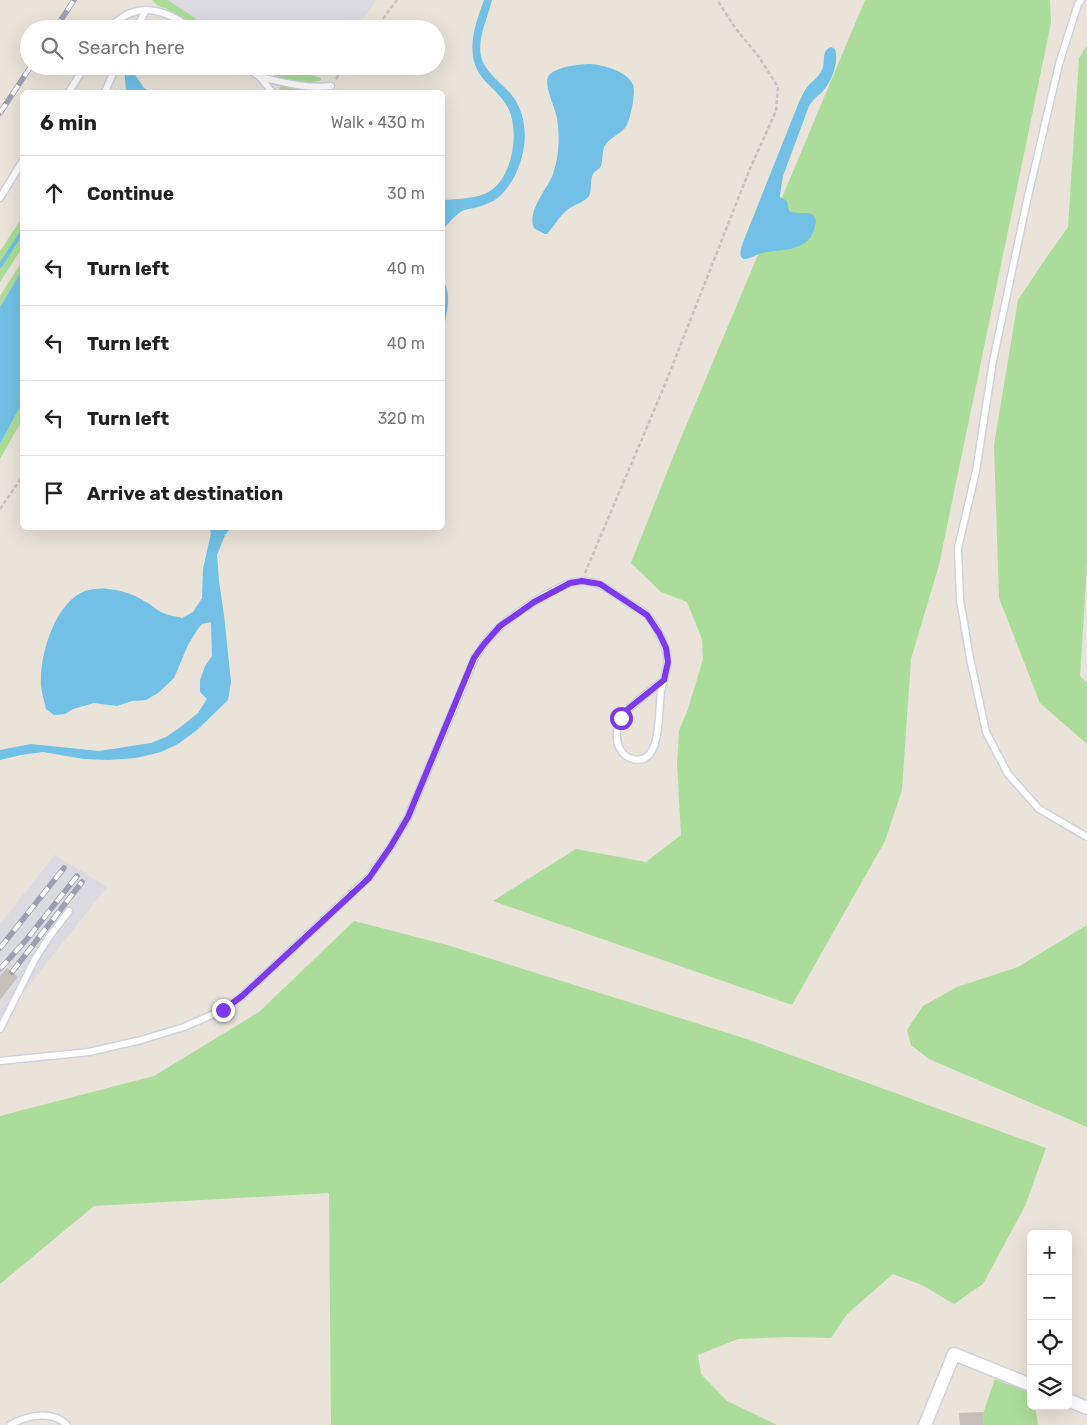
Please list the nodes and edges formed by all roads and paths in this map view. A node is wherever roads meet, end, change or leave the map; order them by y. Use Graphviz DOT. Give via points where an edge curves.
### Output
graph roads {
  1 [pos="397,0"];
  2 [pos="717,0"];
  3 [pos="1081,0"];
  4 [pos="146,10"];
  5 [pos="117,20"];
  6 [pos="141,20"];
  7 [pos="179,20"];
  8 [pos="381,20"];
  9 [pos="79,75"];
  10 [pos="112,75"];
  11 [pos="257,75"];
  12 [pos="260,77"];
  13 [pos="331,86"];
  14 [pos="70,90"];
  15 [pos="106,90"];
  16 [pos="270,90"];
  17 [pos="20,165"];
  18 [pos="0,198"];
  19 [pos="20,480"];
  20 [pos="0,508"];
  21 [pos="582,581"];
  22 [pos="664,680"];
  23 [pos="1087,837"];
  24 [pos="69,911"];
  25 [pos="0,1029"];
  26 [pos="0,1061"];
  27 [pos="1027,1383"];
  28 [pos="1072,1402"];
  29 [pos="1087,1408"];
  30 [pos="10,1425"];
  31 [pos="67,1425"];
  32 [pos="925,1425"];
  1 -- 8 [label="path"];
  2 -- 21 [label="path" via="778,87 776,111"];
  3 -- 23 [label="lane" via="1059,64 1026,205 958,548 960,600 986,732 1008,774 1039,809"];
  4 -- 5 [label="lane" via="133,11"];
  4 -- 6 [label="lane"];
  4 -- 7 [label="lane"];
  9 -- 14 [label="lane"];
  10 -- 15 [label="lane"];
  11 -- 12 [label="lane"];
  12 -- 13 [label="lane"];
  12 -- 16 [label="lane"];
  17 -- 18 [label="lane"];
  19 -- 20 [label="path"];
  21 -- 22 [label="lane" via="600,584 647,615 666,648 668,662"];
  21 -- 26 [label="lane" via="570,583 534,602 500,626 484,644 474,658 408,817 369,878 242,996 223,1010 184,1027 141,1040 89,1052"];
  22 -- 22 [label="lane" via="621,718 617,740 624,755 632,759 648,756 655,744"];
  24 -- 25 [label="lane" via="35,959"];
  27 -- 32 [label="street" via="954,1354"];
  28 -- 29 [label="street"];
  30 -- 31 [label="lane" via="40,1415 51,1416"];
}
